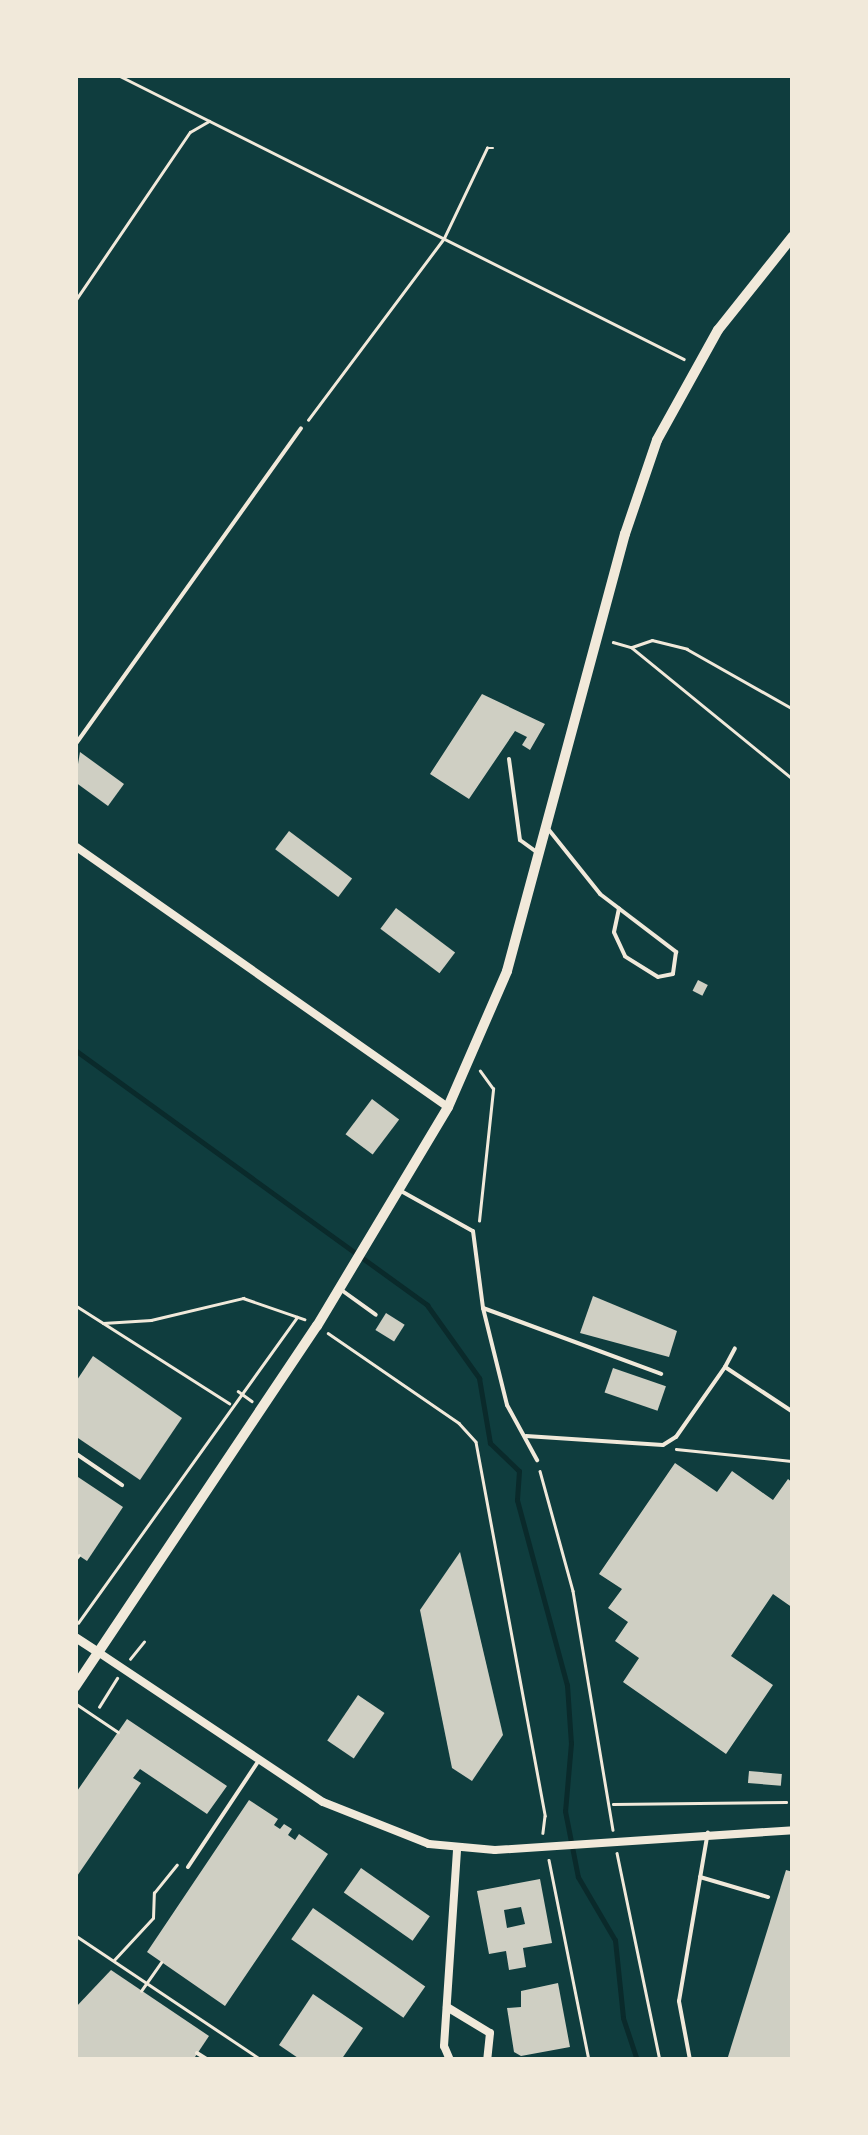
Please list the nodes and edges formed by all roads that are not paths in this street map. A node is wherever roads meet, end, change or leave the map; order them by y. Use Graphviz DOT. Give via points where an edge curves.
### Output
graph roads {
  1 [pos="793,236"];
  2 [pos="301,428"];
  3 [pos="75,745"];
  4 [pos="509,759"];
  5 [pos="549,830"];
  6 [pos="75,846"];
  7 [pos="542,855"];
  8 [pos="618,910"];
  9 [pos="448,1108"];
  10 [pos="401,1190"];
  11 [pos="340,1290"];
  12 [pos="483,1308"];
  13 [pos="376,1315"];
  14 [pos="736,1348"];
  15 [pos="725,1367"];
  16 [pos="661,1374"];
  17 [pos="793,1412"];
  18 [pos="526,1436"];
  19 [pos="75,1453"];
  20 [pos="537,1460"];
  21 [pos="122,1485"];
  22 [pos="75,1637"];
  23 [pos="98,1652"];
  24 [pos="75,1687"];
  25 [pos="259,1760"];
  26 [pos="793,1830"];
  27 [pos="708,1832"];
  28 [pos="457,1848"];
  29 [pos="188,1867"];
  30 [pos="700,1877"];
  31 [pos="768,1897"];
  32 [pos="447,2007"];
  33 [pos="198,2053"];
  34 [pos="208,2060"];
  35 [pos="450,2060"];
  36 [pos="486,2060"];
  37 [pos="690,2060"];
  1 -- 5 [label="main road" via="694,366 640,485"];
  2 -- 3 [label="lane"];
  4 -- 7 [label="lane" via="520,840"];
  5 -- 7 [label="main road"];
  5 -- 8 [label="lane"];
  6 -- 9 [label="street"];
  7 -- 9 [label="main road" via="507,971"];
  8 -- 8 [label="lane" via="676,952 673,974 658,978 626,956 614,932"];
  9 -- 10 [label="main road"];
  10 -- 11 [label="main road"];
  10 -- 12 [label="lane" via="474,1231"];
  11 -- 13 [label="lane"];
  11 -- 23 [label="main road"];
  12 -- 16 [label="lane"];
  12 -- 18 [label="lane" via="507,1405"];
  14 -- 15 [label="lane"];
  15 -- 17 [label="lane"];
  15 -- 18 [label="lane" via="676,1437 650,1447"];
  18 -- 20 [label="lane"];
  19 -- 21 [label="lane"];
  22 -- 23 [label="street"];
  23 -- 24 [label="main road"];
  23 -- 25 [label="street"];
  25 -- 28 [label="street" via="354,1818"];
  25 -- 29 [label="lane"];
  26 -- 27 [label="street"];
  27 -- 28 [label="street"];
  27 -- 30 [label="lane"];
  28 -- 32 [label="street"];
  30 -- 31 [label="lane"];
  30 -- 37 [label="lane" via="679,2001"];
  32 -- 35 [label="street" via="444,2046"];
  32 -- 36 [label="street" via="490,2033"];
  33 -- 34 [label="lane"];
}
